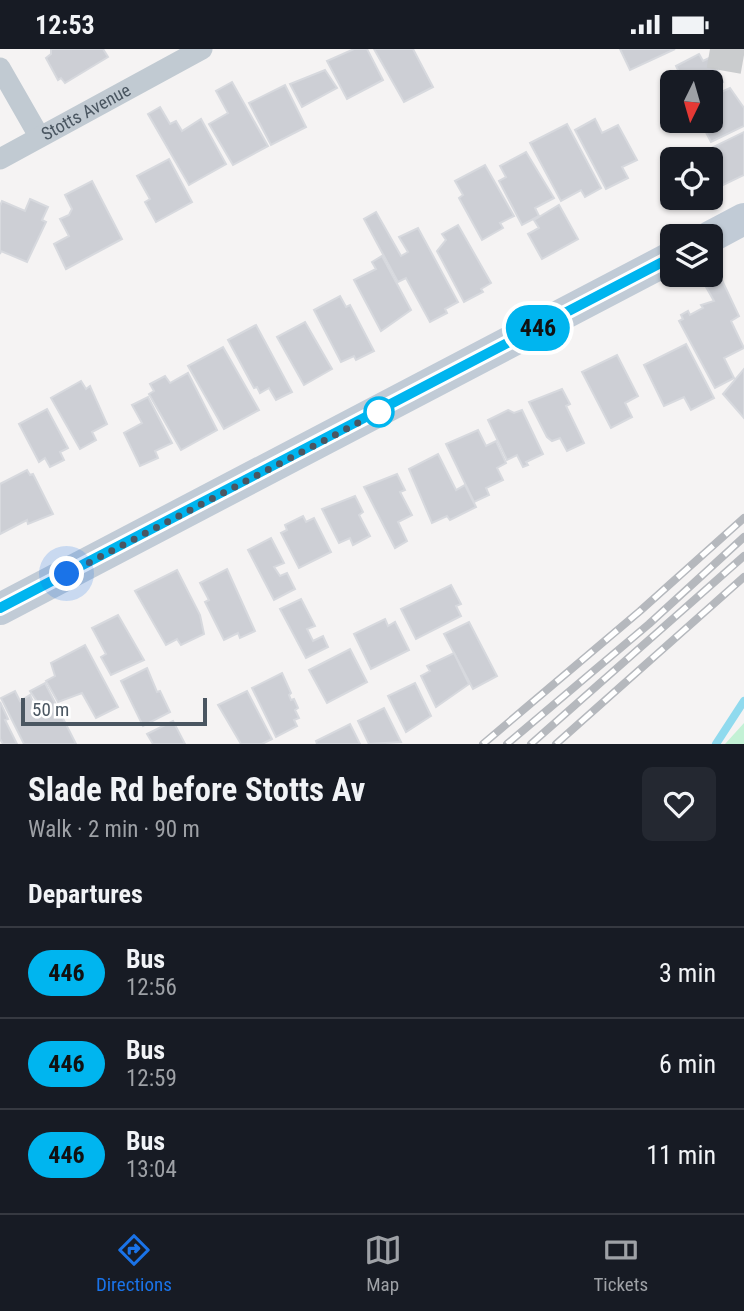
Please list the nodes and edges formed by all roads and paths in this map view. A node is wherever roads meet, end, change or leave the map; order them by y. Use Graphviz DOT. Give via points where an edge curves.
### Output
graph roads {
  1 [pos="202,49"];
  2 [pos="0,68"];
  3 [pos="39,136"];
  4 [pos="0,159"];
  5 [pos="744,219"];
  6 [pos="723,230"];
  7 [pos="660,263"];
  8 [pos="0,608"];
  1 -- 3 [label="street, Stotts Avenue"];
  2 -- 3 [label="street, Stotts Avenue"];
  3 -- 4 [label="street"];
  5 -- 6 [label="main road"];
  7 -- 8 [label="main road"];
}
